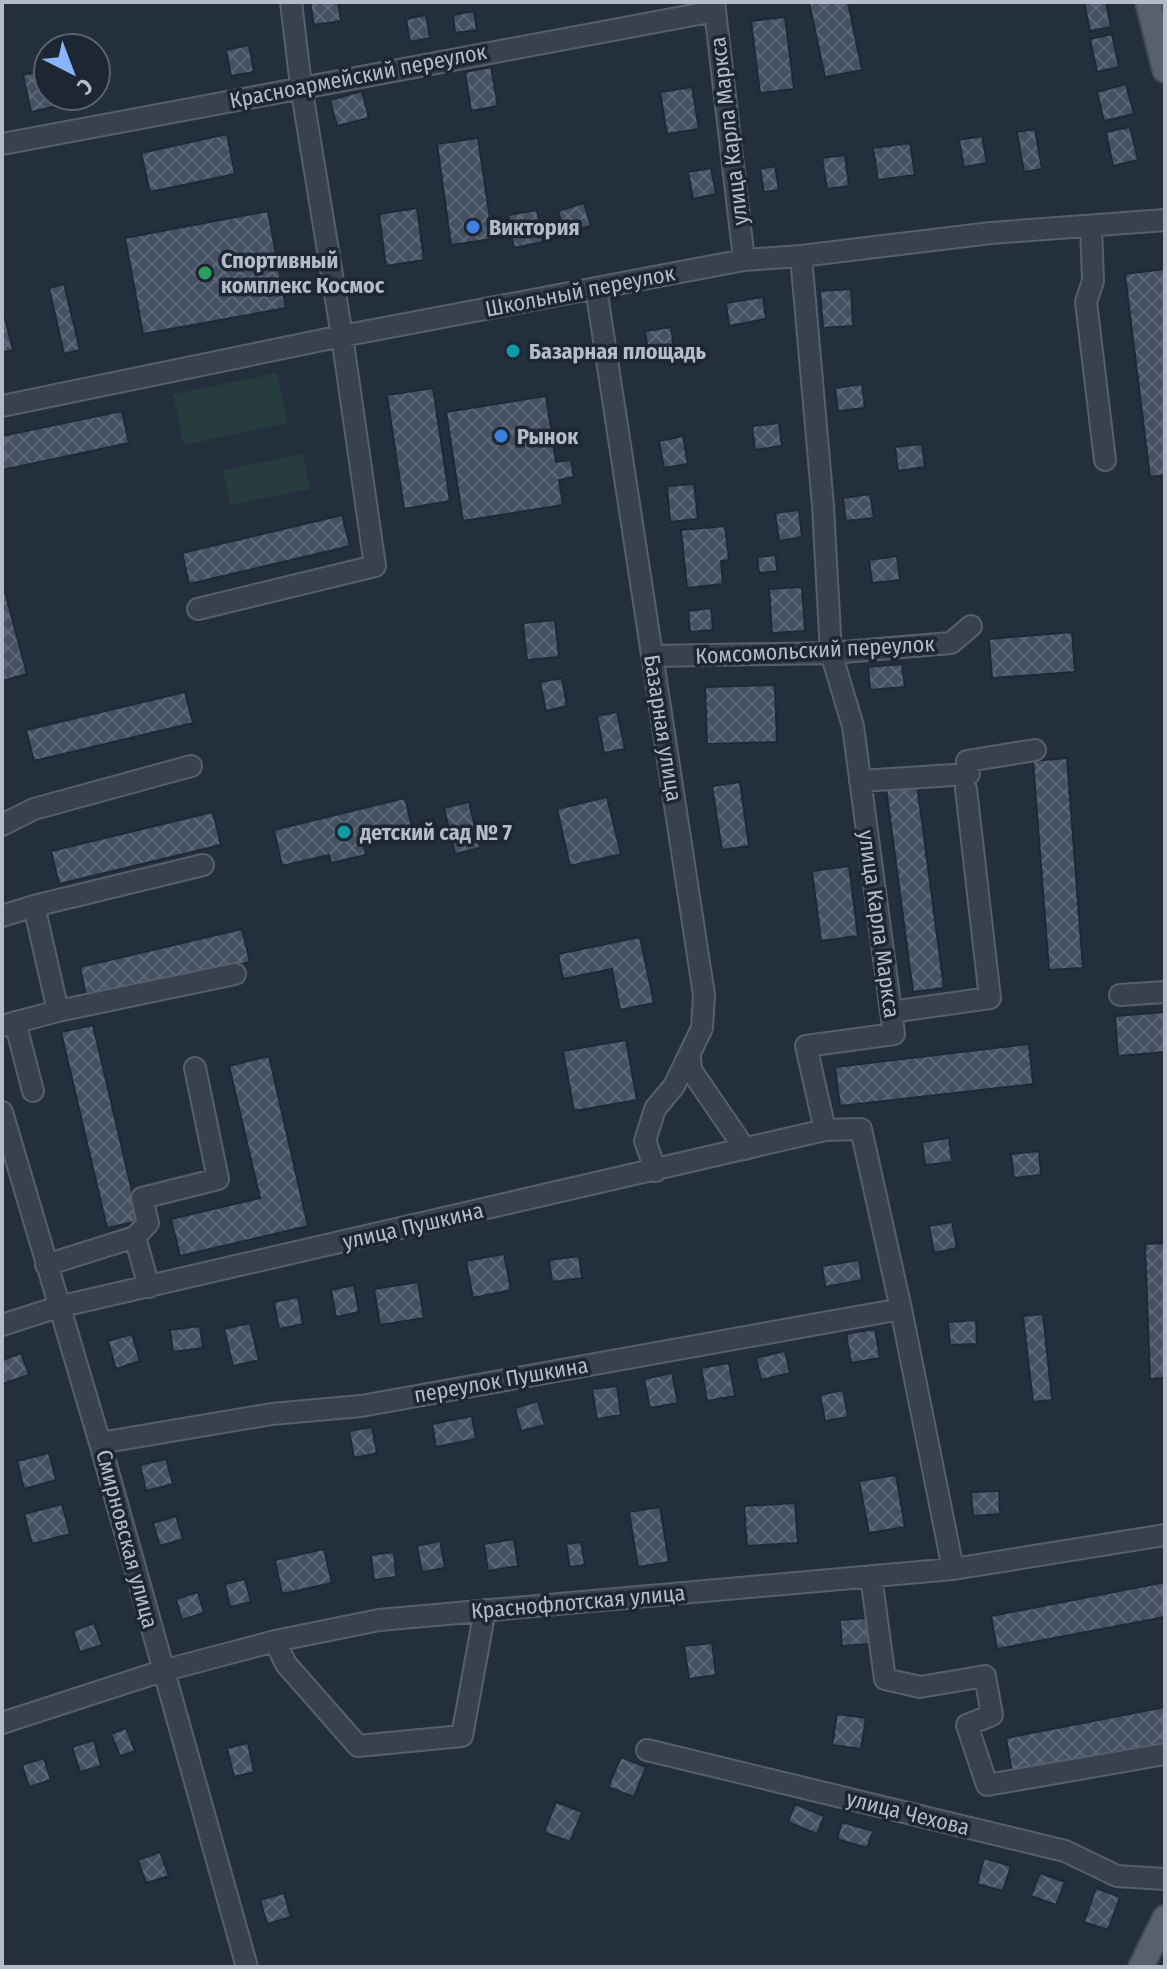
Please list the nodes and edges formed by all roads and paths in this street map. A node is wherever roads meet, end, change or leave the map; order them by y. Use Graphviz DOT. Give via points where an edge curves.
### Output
graph roads {
  1 [pos="291,2"];
  2 [pos="1148,2"];
  3 [pos="715,6"];
  4 [pos="1165,70"];
  5 [pos="301,86"];
  6 [pos="2,144"];
  7 [pos="1165,220"];
  8 [pos="1091,226"];
  9 [pos="801,256"];
  10 [pos="744,260"];
  11 [pos="596,288"];
  12 [pos="342,336"];
  13 [pos="2,406"];
  14 [pos="1105,460"];
  15 [pos="198,609"];
  16 [pos="971,626"];
  17 [pos="831,653"];
  18 [pos="652,656"];
  19 [pos="1035,750"];
  20 [pos="191,766"];
  21 [pos="860,781"];
  22 [pos="966,789"];
  23 [pos="2,825"];
  24 [pos="203,865"];
  25 [pos="34,906"];
  26 [pos="2,916"];
  27 [pos="235,974"];
  28 [pos="1165,992"];
  29 [pos="1120,995"];
  30 [pos="58,1011"];
  31 [pos="891,1012"];
  32 [pos="9,1024"];
  33 [pos="690,1057"];
  34 [pos="195,1068"];
  35 [pos="33,1091"];
  36 [pos="2,1112"];
  37 [pos="825,1130"];
  38 [pos="745,1149"];
  39 [pos="10,1165"];
  40 [pos="656,1171"];
  41 [pos="135,1237"];
  42 [pos="46,1265"];
  43 [pos="149,1287"];
  44 [pos="58,1307"];
  45 [pos="901,1309"];
  46 [pos="2,1325"];
  47 [pos="100,1443"];
  48 [pos="1165,1535"];
  49 [pos="953,1569"];
  50 [pos="871,1576"];
  51 [pos="485,1610"];
  52 [pos="275,1641"];
  53 [pos="162,1671"];
  54 [pos="2,1723"];
  55 [pos="647,1750"];
  56 [pos="1165,1754"];
  57 [pos="1165,1879"];
  58 [pos="1165,1918"];
  59 [pos="247,1967"];
  60 [pos="1141,1967"];
  1 -- 5 [label="street"];
  2 -- 4 [label="main road"];
  3 -- 5 [label="street, Красноармейский переулок"];
  3 -- 10 [label="street, улица Карла Маркса"];
  5 -- 6 [label="street, Красноармейский переулок"];
  5 -- 12 [label="street"];
  7 -- 8 [label="street, Школьный переулок"];
  8 -- 9 [label="street, Школьный переулок"];
  8 -- 14 [label="street" via="1093,281 1086,302"];
  9 -- 10 [label="street, Школьный переулок"];
  9 -- 17 [label="street, улица Карла Маркса"];
  10 -- 11 [label="street, Школьный переулок"];
  11 -- 12 [label="street, Школьный переулок"];
  11 -- 18 [label="street, Базарная улица"];
  12 -- 13 [label="street, Школьный переулок"];
  12 -- 15 [label="street" via="375,566"];
  16 -- 17 [label="street, Комсомольский переулок" via="951,643"];
  17 -- 18 [label="street, Комсомольский переулок"];
  17 -- 21 [label="street, улица Карла Маркса" via="853,726"];
  18 -- 33 [label="street, Базарная улица" via="704,995 702,1028"];
  19 -- 21 [label="street" via="967,761 969,774"];
  20 -- 23 [label="street" via="34,809"];
  21 -- 31 [label="street, улица Карла Маркса"];
  22 -- 31 [label="street" via="990,998"];
  24 -- 25 [label="street"];
  25 -- 26 [label="street"];
  25 -- 30 [label="street"];
  27 -- 30 [label="street"];
  28 -- 29 [label="street"];
  30 -- 32 [label="street"];
  31 -- 37 [label="street, улица Карла Маркса" via="894,1034 806,1046"];
  32 -- 35 [label="street"];
  33 -- 38 [label="street" via="691,1070"];
  33 -- 40 [label="street, Базарная улица" via="655,1109 645,1141"];
  34 -- 41 [label="street" via="218,1179 142,1198 148,1223"];
  36 -- 39 [label="street, Смирновская улица"];
  37 -- 38 [label="street, улица Пушкина"];
  37 -- 45 [label="street" via="861,1129"];
  38 -- 40 [label="street, улица Пушкина"];
  39 -- 42 [label="street, Смирновская улица"];
  40 -- 43 [label="street, улица Пушкина"];
  41 -- 42 [label="street"];
  41 -- 43 [label="street"];
  42 -- 44 [label="street, Смирновская улица"];
  43 -- 44 [label="street, улица Пушкина"];
  44 -- 46 [label="street, улица Пушкина"];
  44 -- 47 [label="street, Смирновская улица"];
  45 -- 47 [label="street, переулок Пушкина" via="361,1406 272,1414"];
  45 -- 49 [label="street"];
  47 -- 53 [label="street, Смирновская улица"];
  48 -- 49 [label="street, Краснофлотская улица"];
  49 -- 50 [label="street, Краснофлотская улица"];
  50 -- 51 [label="street, Краснофлотская улица"];
  50 -- 56 [label="street" via="885,1679 920,1687 985,1676 992,1715 967,1725 987,1785"];
  51 -- 52 [label="street, Краснофлотская улица" via="379,1620"];
  51 -- 52 [label="street" via="462,1736 358,1746 286,1664"];
  52 -- 53 [label="street, Краснофлотская улица"];
  53 -- 54 [label="street, Краснофлотская улица"];
  53 -- 59 [label="street, Смирновская улица"];
  55 -- 57 [label="street, улица Чехова" via="1065,1851 1117,1876"];
  58 -- 60 [label="main road"];
}
